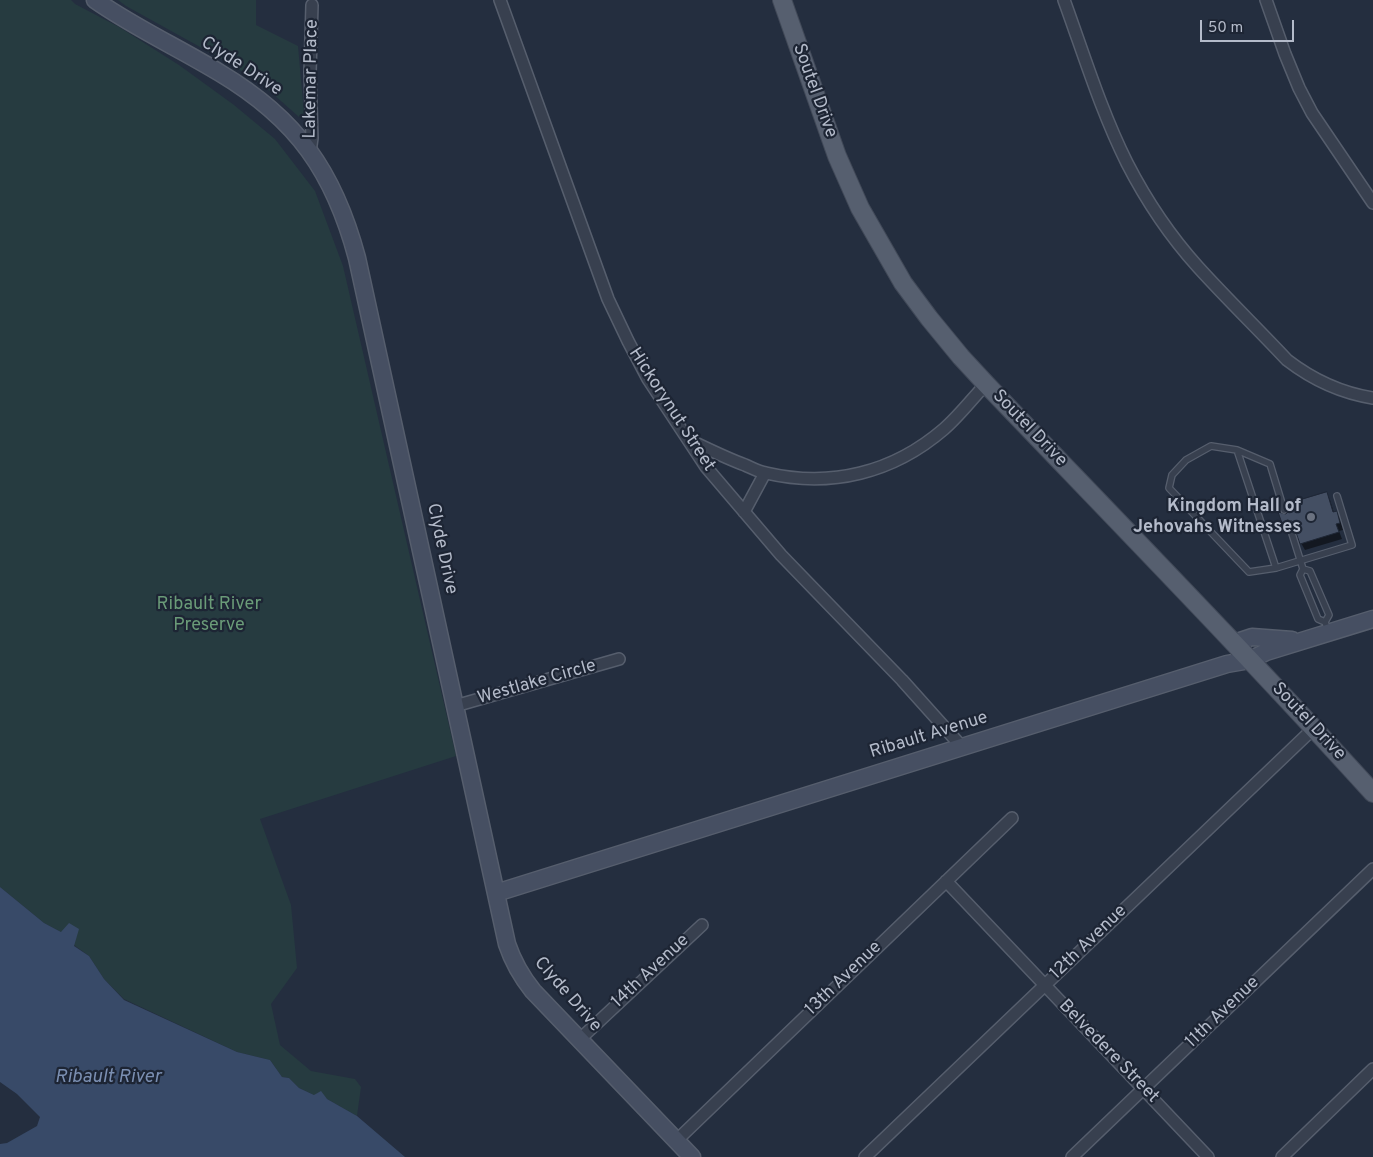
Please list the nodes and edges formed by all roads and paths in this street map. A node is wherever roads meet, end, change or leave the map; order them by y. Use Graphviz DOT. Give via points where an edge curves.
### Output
graph roads {
  1 [pos="95,0"];
  2 [pos="500,0"];
  3 [pos="782,0"];
  4 [pos="1064,0"];
  5 [pos="1266,0"];
  6 [pos="312,5"];
  7 [pos="310,152"];
  8 [pos="1373,203"];
  9 [pos="986,384"];
  10 [pos="1373,398"];
  11 [pos="689,440"];
  12 [pos="1236,450"];
  13 [pos="765,473"];
  14 [pos="1337,496"];
  15 [pos="1284,510"];
  16 [pos="744,512"];
  17 [pos="1289,524"];
  18 [pos="1300,561"];
  19 [pos="1276,568"];
  20 [pos="1303,569"];
  21 [pos="1373,619"];
  22 [pos="1327,627"];
  23 [pos="1301,641"];
  24 [pos="1234,643"];
  25 [pos="619,660"];
  26 [pos="1250,660"];
  27 [pos="455,706"];
  28 [pos="1314,728"];
  29 [pos="962,747"];
  30 [pos="1373,794"];
  31 [pos="1012,818"];
  32 [pos="1373,869"];
  33 [pos="946,881"];
  34 [pos="496,892"];
  35 [pos="702,925"];
  36 [pos="1044,986"];
  37 [pos="579,1040"];
  38 [pos="1373,1069"];
  39 [pos="1144,1089"];
  40 [pos="676,1141"];
  41 [pos="692,1157"];
  42 [pos="864,1157"];
  43 [pos="1072,1157"];
  44 [pos="1208,1157"];
  45 [pos="1282,1157"];
  1 -- 7 [label="street, Clyde Drive" via="249,92 273,111"];
  2 -- 11 [label="street, Hickorynut Street" via="608,299 648,379"];
  3 -- 9 [label="main road, Soutel Drive" via="837,156 860,208 903,283"];
  4 -- 10 [label="street" via="1107,119 1128,164 1172,234 1197,266 1287,360 1302,372 1342,391"];
  5 -- 8 [label="street" via="1299,88"];
  6 -- 7 [label="street, Lakemar Place"];
  7 -- 27 [label="street, Clyde Drive" via="336,196 357,258"];
  9 -- 13 [label="street" via="944,428 894,461 862,473 834,478 805,479"];
  9 -- 24 [label="main road, Soutel Drive"];
  11 -- 13 [label="street"];
  11 -- 16 [label="street, Hickorynut Street" via="706,467"];
  12 -- 15 [label="lane" via="1270,464"];
  12 -- 19 [label="lane"];
  12 -- 19 [label="lane" via="1211,446 1186,460 1172,475 1169,488 1249,572"];
  13 -- 16 [label="street"];
  14 -- 18 [label="lane" via="1352,545"];
  16 -- 29 [label="street, Hickorynut Street"];
  17 -- 18 [label="lane"];
  18 -- 19 [label="lane"];
  18 -- 20 [label="lane"];
  20 -- 22 [label="lane" via="1300,575 1318,618"];
  20 -- 22 [label="lane" via="1310,571 1314,580 1328,615"];
  21 -- 22 [label="street, Ribault Avenue"];
  22 -- 23 [label="street, Ribault Avenue"];
  23 -- 24 [label="street" via="1252,637"];
  23 -- 26 [label="street, Ribault Avenue"];
  24 -- 26 [label="main road, Soutel Drive"];
  25 -- 27 [label="street, Westlake Circle"];
  26 -- 28 [label="main road, Soutel Drive"];
  26 -- 29 [label="street, Ribault Avenue" via="1227,664"];
  27 -- 34 [label="street, Clyde Drive"];
  28 -- 30 [label="main road, Soutel Drive"];
  28 -- 36 [label="street, 12th Avenue"];
  29 -- 34 [label="street, Ribault Avenue"];
  31 -- 33 [label="street, 13th Avenue"];
  32 -- 39 [label="street, 11th Avenue"];
  33 -- 36 [label="street, Belvedere Street"];
  33 -- 40 [label="street, 13th Avenue"];
  34 -- 37 [label="street, Clyde Drive" via="513,962 533,991"];
  35 -- 37 [label="street, 14th Avenue"];
  36 -- 39 [label="street, Belvedere Street"];
  36 -- 42 [label="street, 12th Avenue"];
  37 -- 40 [label="street, Clyde Drive"];
  38 -- 45 [label="street"];
  39 -- 43 [label="street, 11th Avenue"];
  39 -- 44 [label="street, Belvedere Street"];
  40 -- 41 [label="street, Clyde Drive"];
}
